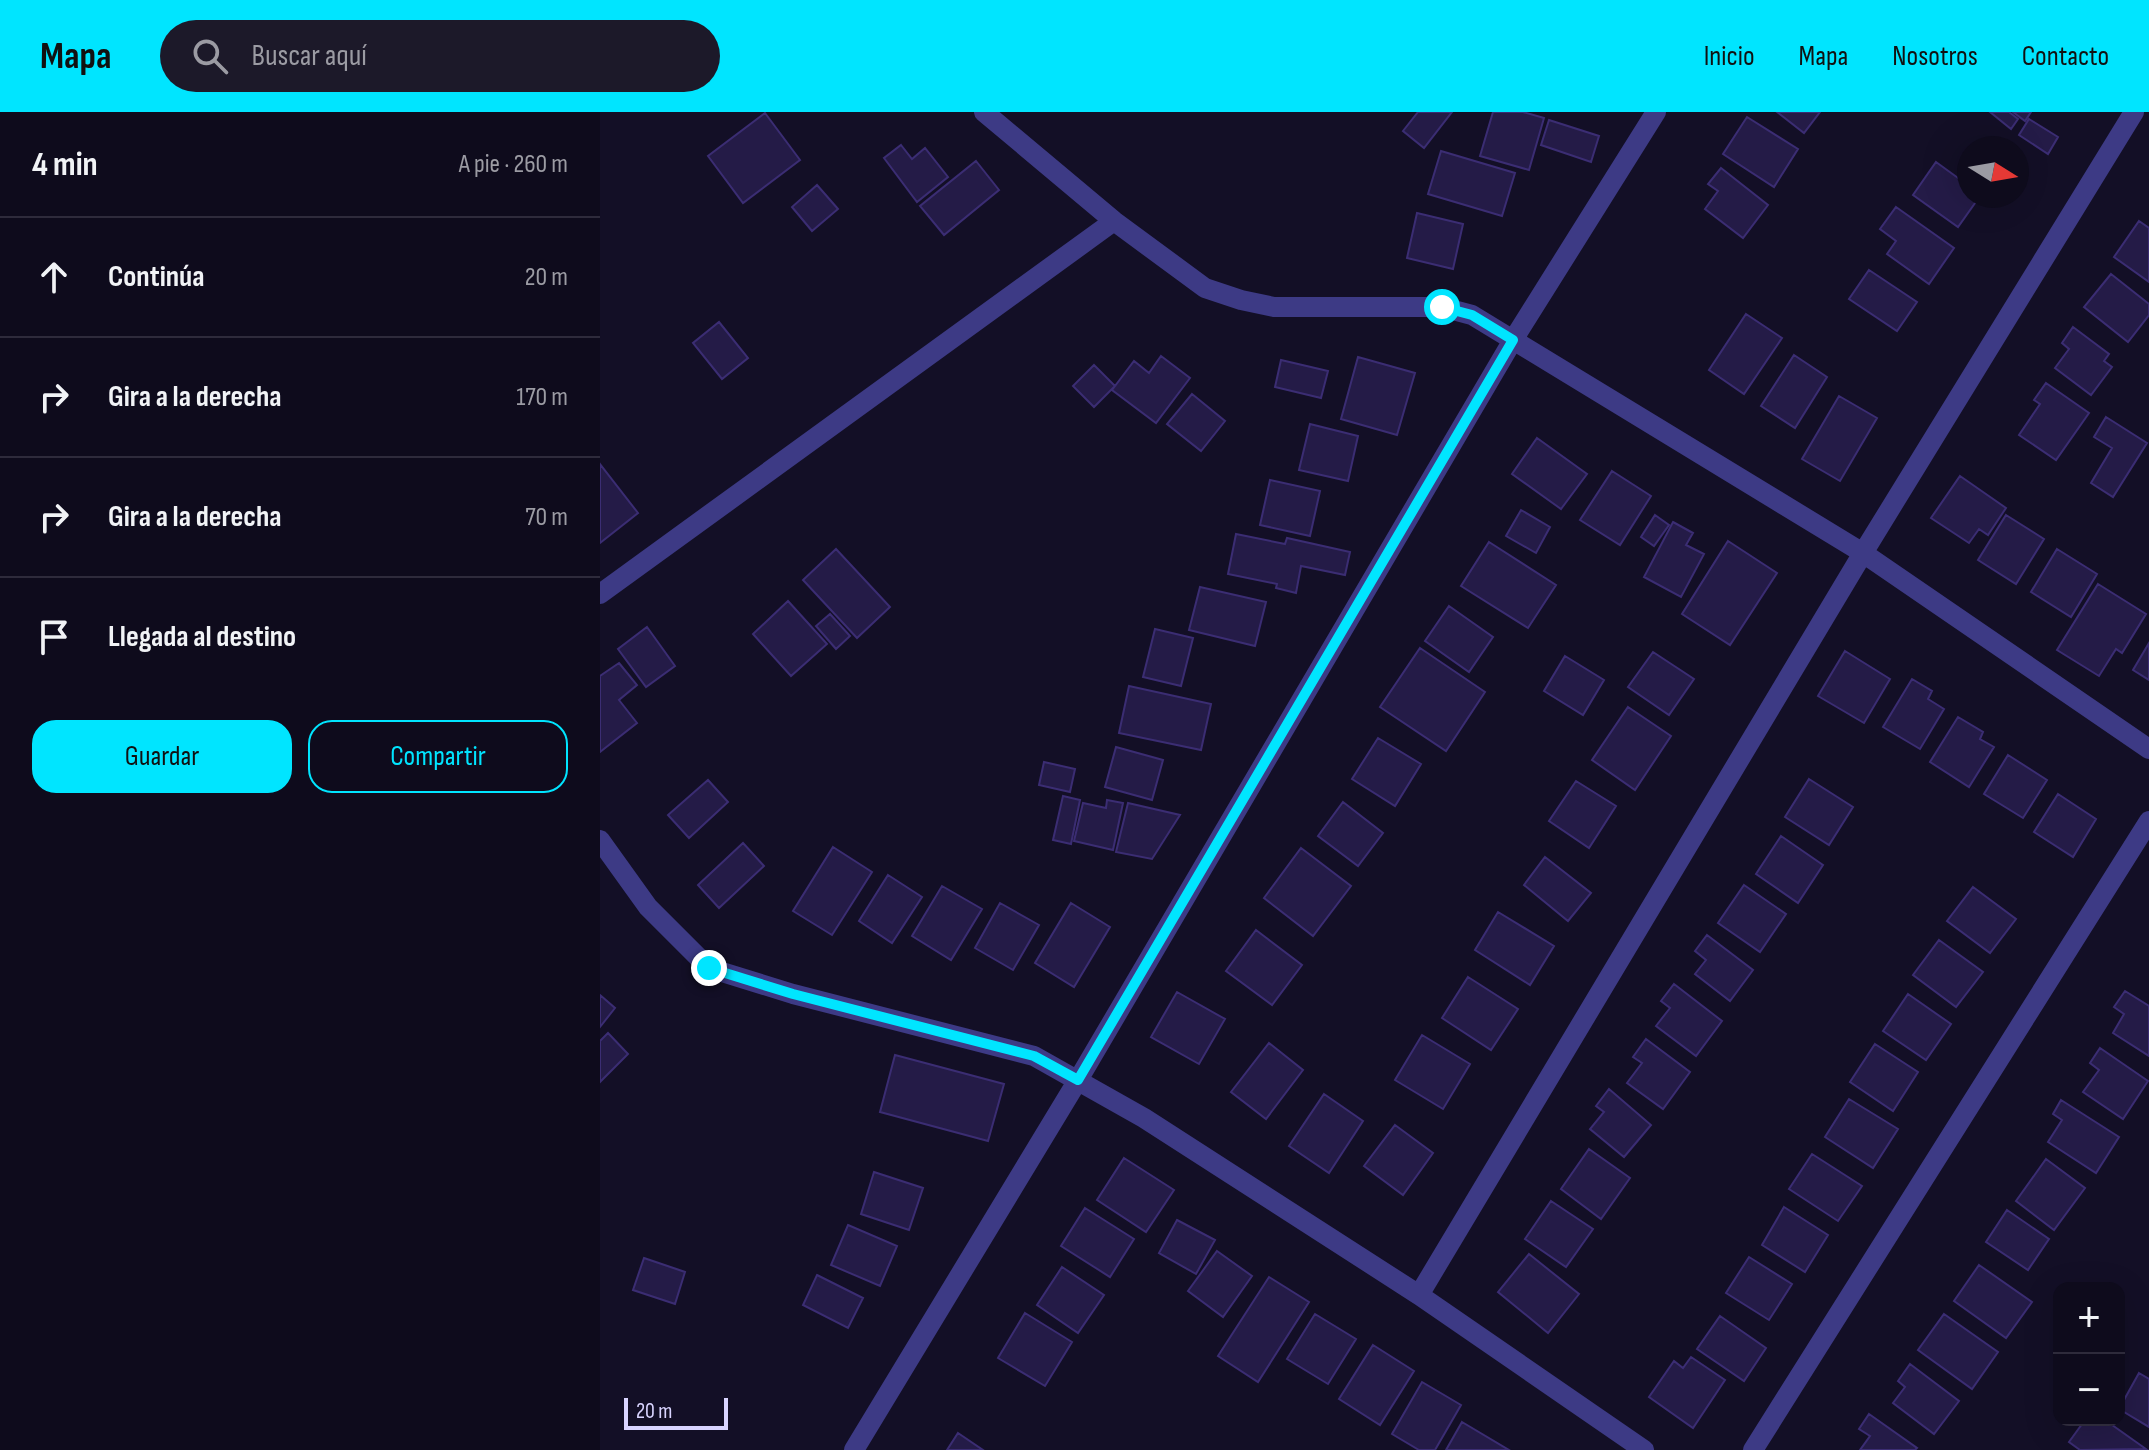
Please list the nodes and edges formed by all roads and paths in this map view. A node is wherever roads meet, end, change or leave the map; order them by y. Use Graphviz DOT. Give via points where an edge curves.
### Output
graph roads {
  1 [pos="984,112"];
  2 [pos="1656,112"];
  3 [pos="2134,112"];
  4 [pos="1114,221"];
  5 [pos="1513,340"];
  6 [pos="1863,553"];
  7 [pos="600,594"];
  8 [pos="2149,749"];
  9 [pos="2149,821"];
  10 [pos="600,840"];
  11 [pos="1078,1080"];
  12 [pos="1419,1295"];
  13 [pos="854,1450"];
  14 [pos="1644,1450"];
  15 [pos="1753,1450"];
  1 -- 4 [label="street"];
  2 -- 5 [label="street"];
  3 -- 6 [label="street"];
  4 -- 5 [label="street" via="1205,288 1241,300 1274,307 1442,307 1472,315"];
  4 -- 7 [label="street"];
  5 -- 6 [label="street"];
  5 -- 11 [label="street"];
  6 -- 8 [label="street"];
  6 -- 12 [label="street"];
  9 -- 15 [label="street"];
  10 -- 11 [label="street" via="648,907 709,968 1034,1056"];
  11 -- 12 [label="street"];
  11 -- 13 [label="street"];
  12 -- 14 [label="street"];
}
